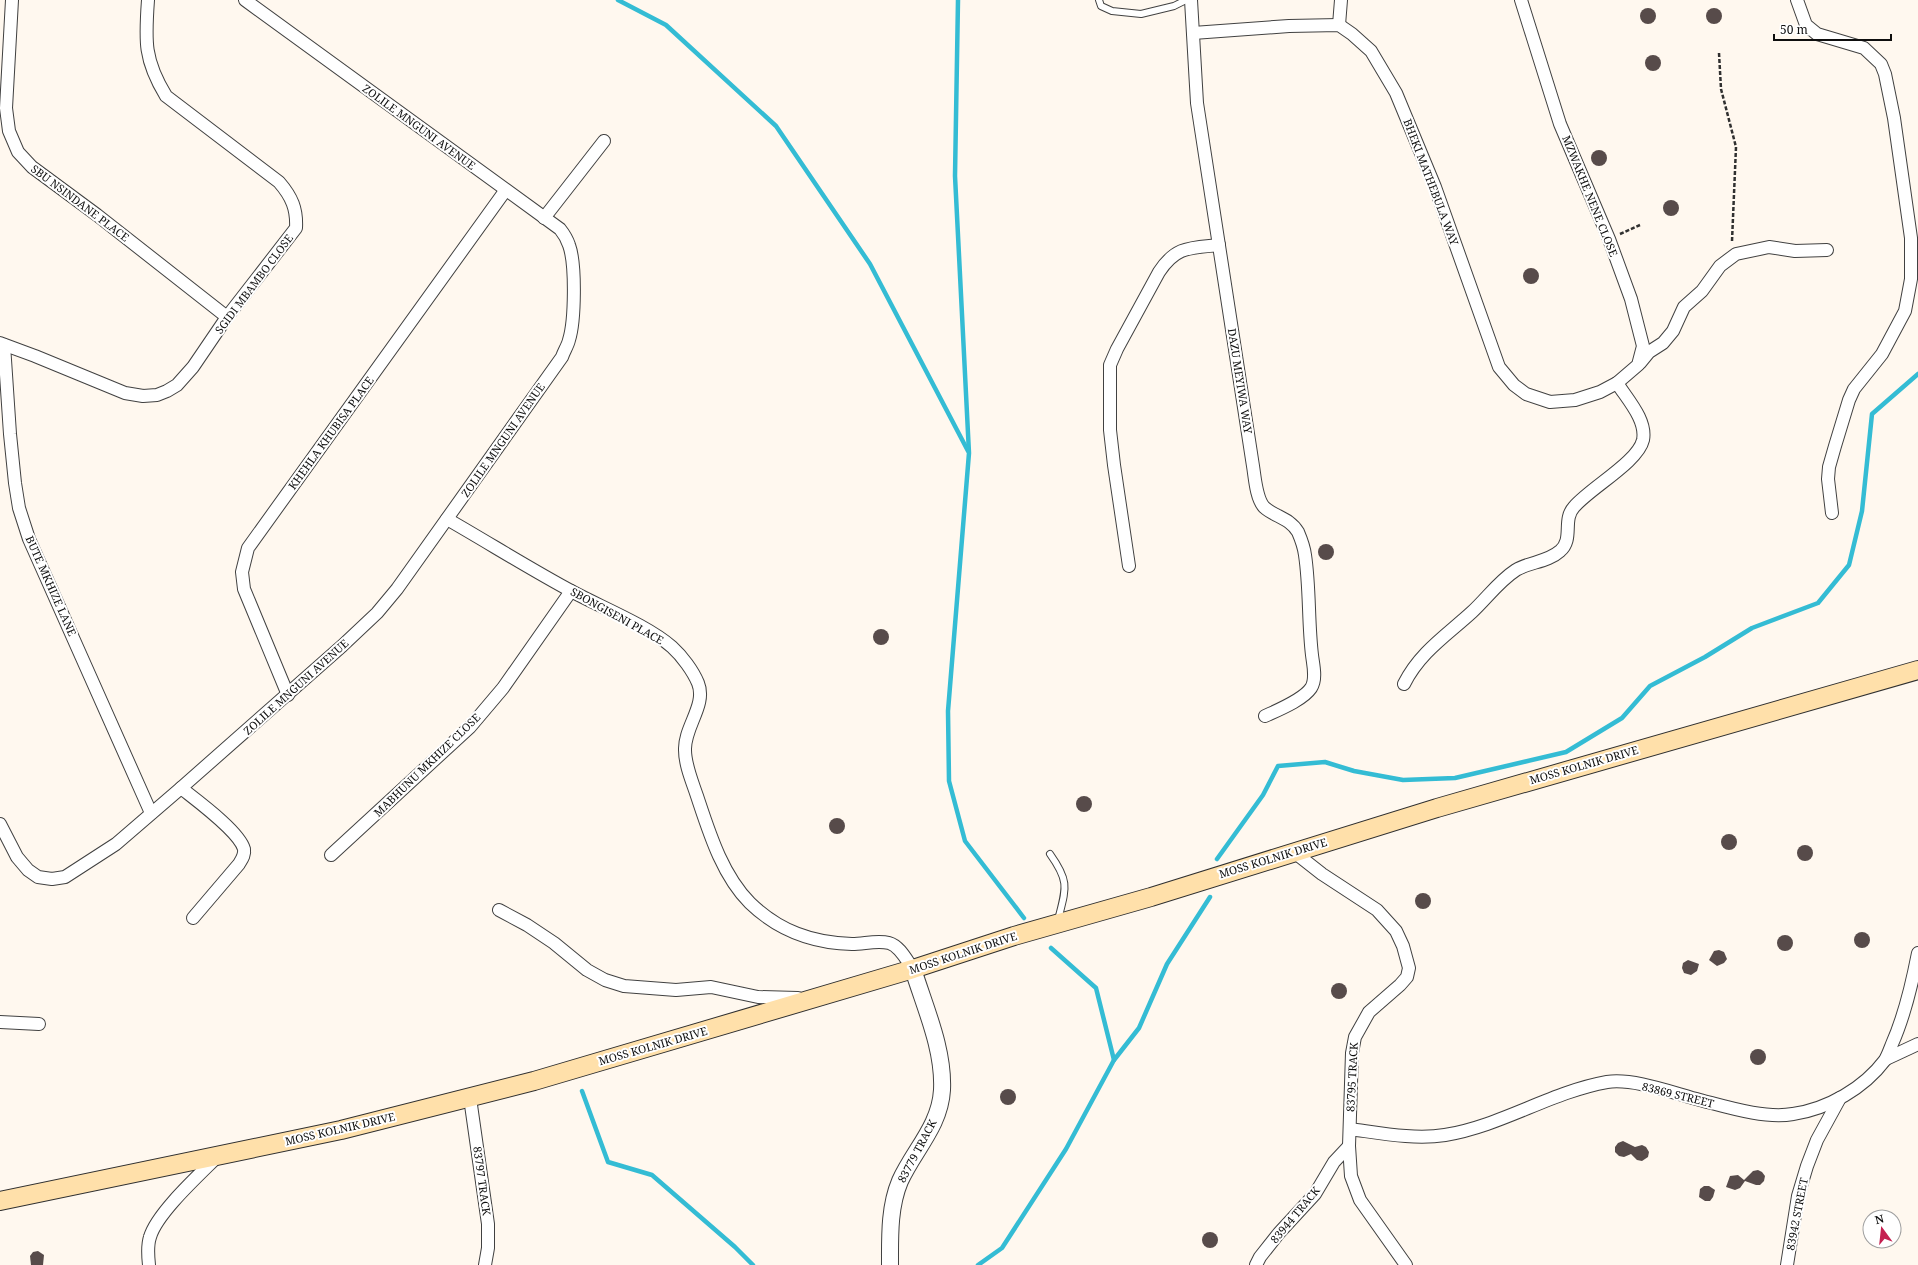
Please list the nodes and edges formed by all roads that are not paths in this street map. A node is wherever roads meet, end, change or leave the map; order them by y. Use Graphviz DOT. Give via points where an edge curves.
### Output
graph roads {
  1 [pos="12,0"];
  2 [pos="148,0"];
  3 [pos="244,0"];
  4 [pos="1099,0"];
  5 [pos="1186,0"];
  6 [pos="1191,0"];
  7 [pos="1341,0"];
  8 [pos="1521,0"];
  9 [pos="1796,0"];
  10 [pos="1339,25"];
  11 [pos="1193,33"];
  12 [pos="604,141"];
  13 [pos="505,191"];
  14 [pos="544,218"];
  15 [pos="1219,245"];
  16 [pos="1827,250"];
  17 [pos="227,317"];
  18 [pos="2,344"];
  19 [pos="1638,365"];
  20 [pos="1617,383"];
  21 [pos="1832,513"];
  22 [pos="446,519"];
  23 [pos="1130,566"];
  24 [pos="571,591"];
  25 [pos="1918,670"];
  26 [pos="1404,684"];
  27 [pos="288,695"];
  28 [pos="1265,716"];
  29 [pos="181,788"];
  30 [pos="152,813"];
  31 [pos="0,824"];
  32 [pos="1294,852"];
  33 [pos="1050,854"];
  34 [pos="331,856"];
  35 [pos="499,910"];
  36 [pos="193,918"];
  37 [pos="1057,924"];
  38 [pos="1918,953"];
  39 [pos="913,969"];
  40 [pos="819,997"];
  41 [pos="0,1022"];
  42 [pos="39,1024"];
  43 [pos="1918,1044"];
  44 [pos="1886,1059"];
  45 [pos="470,1098"];
  46 [pos="1840,1098"];
  47 [pos="1350,1129"];
  48 [pos="1349,1146"];
  49 [pos="218,1156"];
  50 [pos="0,1201"];
  51 [pos="487,1264"];
  52 [pos="150,1265"];
  53 [pos="890,1265"];
  54 [pos="1256,1265"];
  55 [pos="1406,1265"];
  56 [pos="1787,1265"];
  1 -- 17 [label="street, SBU NSINDANE PLACE" via="6,108 9,131 18,152 32,167 97,214"];
  2 -- 17 [label="street, SGIDI MBAMBO CLOSE" via="145,39 155,78 166,96 279,182 290,193 294,204 296,228"];
  3 -- 13 [label="street, ZOLILE MNGUNI AVENUE"];
  4 -- 5 [label="lane" via="1105,9 1141,14 1174,6"];
  6 -- 11 [label="street, DAZU MEYIWA WAY"];
  7 -- 10 [label="street"];
  8 -- 19 [label="street, MZWAKHE NENE CLOSE" via="1560,124 1631,299 1643,346"];
  9 -- 21 [label="street" via="1806,25 1817,34 1864,48 1880,64 1894,118 1911,238 1911,279 1905,311 1882,354 1854,389 1835,446 1828,479"];
  10 -- 11 [label="street"];
  10 -- 20 [label="street, BHEKI MATHEBULA WAY" via="1371,51 1396,93 1435,187 1499,366 1514,385 1526,394 1550,402 1575,400"];
  11 -- 15 [label="street, DAZU MEYIWA WAY" via="1197,103"];
  12 -- 14 [label="street"];
  13 -- 14 [label="street, ZOLILE MNGUNI AVENUE"];
  13 -- 27 [label="street, KHEHLA KHUBISA PLACE" via="248,548 242,572 244,589"];
  14 -- 22 [label="street, ZOLILE MNGUNI AVENUE" via="560,229 570,247 573,282 570,339 562,357"];
  15 -- 23 [label="street" via="1186,248 1167,260 1110,366 1110,430"];
  15 -- 28 [label="street, DAZU MEYIWA WAY" via="1253,466 1261,501 1271,512 1294,526 1302,543 1306,570 1308,628 1313,663 1312,687 1306,694"];
  16 -- 19 [label="street" via="1795,251 1769,247 1731,257 1720,266 1702,291 1684,307 1673,331 1663,343 1649,352"];
  17 -- 18 [label="street, SGIDI MBAMBO CLOSE" via="194,367 177,385 156,395 125,393"];
  18 -- 30 [label="street, BUTE MKHIZE LANE" via="19,508 29,539"];
  19 -- 20 [label="street"];
  20 -- 26 [label="street" via="1641,422 1643,440 1638,451 1573,508 1568,523 1567,544 1560,552 1520,567 1507,575 1473,612 1423,655"];
  22 -- 24 [label="street, SBONGISENI PLACE"];
  22 -- 27 [label="street, ZOLILE MNGUNI AVENUE" via="377,613"];
  24 -- 34 [label="street, MABHUNU MKHIZE CLOSE" via="503,688 470,727"];
  24 -- 39 [label="street, SBONGISENI PLACE" via="659,637 674,649 698,684 700,698 686,733 686,765 716,849 749,902 788,931 805,938 840,944 890,944 904,956"];
  25 -- 32 [label="main road, MOSS KOLNIK DRIVE" via="1437,808"];
  27 -- 29 [label="street, ZOLILE MNGUNI AVENUE"];
  29 -- 30 [label="street, ZOLILE MNGUNI AVENUE"];
  29 -- 36 [label="street" via="214,814 235,835 244,849 239,864"];
  30 -- 31 [label="street, ZOLILE MNGUNI AVENUE" via="116,844 65,877 52,879 38,877 28,870 17,857"];
  32 -- 37 [label="main road, MOSS KOLNIK DRIVE"];
  32 -- 47 [label="street, 83795 TRACK" via="1387,919 1404,946 1409,968 1407,977 1400,985 1369,1012 1355,1037 1352,1053"];
  33 -- 37 [label="lane" via="1064,877 1064,895"];
  35 -- 40 [label="street" via="554,943 587,970 605,980 624,986 676,990 711,987 776,999"];
  37 -- 39 [label="main road, MOSS KOLNIK DRIVE"];
  38 -- 44 [label="street, 83869 STREET" via="1901,1024"];
  39 -- 40 [label="main road, MOSS KOLNIK DRIVE"];
  39 -- 53 [label="street, 83779 TRACK" via="939,1051 942,1092 935,1120 924,1143 905,1171 898,1189 890,1231"];
  40 -- 45 [label="main road, MOSS KOLNIK DRIVE"];
  41 -- 42 [label="street"];
  43 -- 44 [label="street"];
  44 -- 46 [label="street, 83869 STREET" via="1865,1080"];
  45 -- 49 [label="main road, MOSS KOLNIK DRIVE" via="341,1130"];
  45 -- 51 [label="street, 83797 TRACK" via="488,1224"];
  46 -- 47 [label="street, 83869 STREET" via="1820,1107 1793,1114 1767,1114 1723,1106 1657,1088 1608,1082 1576,1090 1476,1127 1444,1135 1407,1135"];
  46 -- 56 [label="street, 83942 STREET" via="1817,1140 1807,1166 1798,1196"];
  47 -- 48 [label="street, 83795 TRACK"];
  48 -- 54 [label="street, 83944 TRACK" via="1334,1162 1315,1194 1279,1233"];
  48 -- 55 [label="street, 83795 TRACK" via="1352,1176 1360,1200"];
  49 -- 50 [label="main road, MOSS KOLNIK DRIVE"];
  49 -- 52 [label="street" via="155,1225 148,1250"];
}
